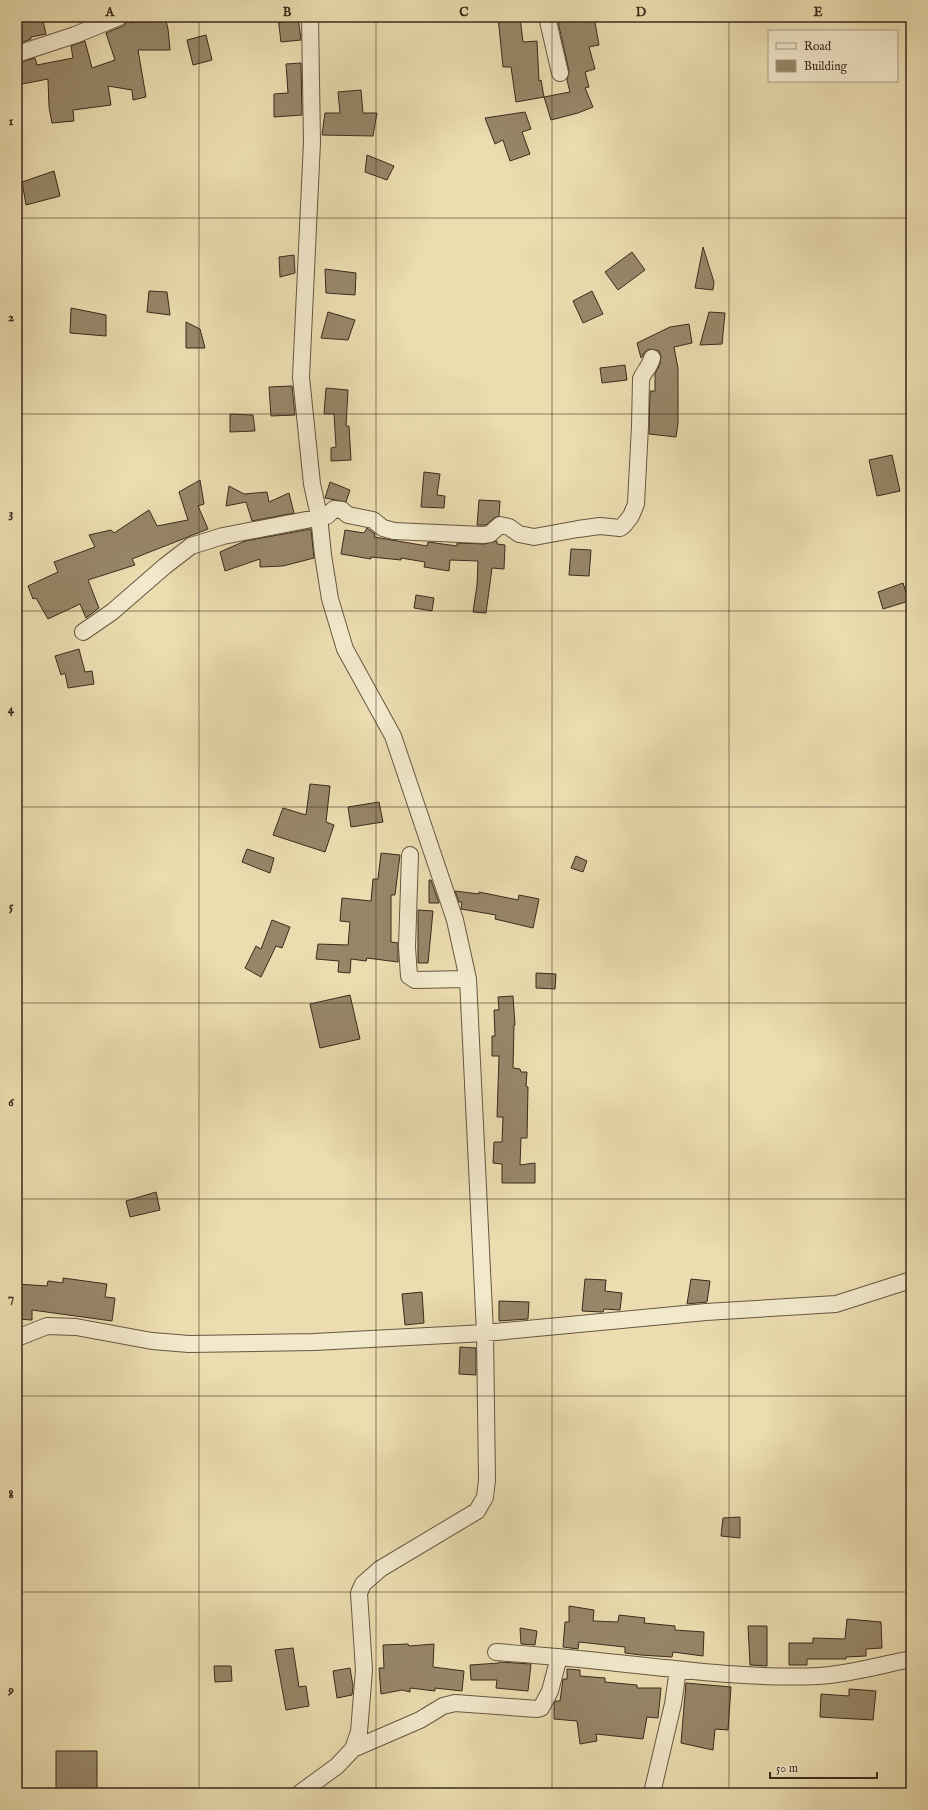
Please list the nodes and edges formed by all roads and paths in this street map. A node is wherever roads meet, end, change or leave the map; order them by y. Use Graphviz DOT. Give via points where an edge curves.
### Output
graph roads {
  1 [pos="119,17"];
  2 [pos="310,17"];
  3 [pos="547,17"];
  4 [pos="17,54"];
  5 [pos="560,73"];
  6 [pos="652,358"];
  7 [pos="319,516"];
  8 [pos="83,632"];
  9 [pos="410,855"];
  10 [pos="468,980"];
  11 [pos="911,1280"];
  12 [pos="485,1333"];
  13 [pos="17,1338"];
  14 [pos="496,1652"];
  15 [pos="559,1657"];
  16 [pos="911,1659"];
  17 [pos="678,1670"];
  18 [pos="353,1749"];
  19 [pos="300,1793"];
  20 [pos="652,1793"];
  1 -- 4 [label="street"];
  2 -- 7 [label="street" via="312,142 301,377 312,484"];
  3 -- 5 [label="street"];
  6 -- 7 [label="street" via="641,379 636,504 631,516 620,528 592,527 534,537 519,534 509,527 500,525 490,534 452,535 386,530 373,520 348,515 338,509 334,509 327,516"];
  7 -- 8 [label="street" via="222,536 191,546 112,612"];
  7 -- 10 [label="street" via="330,599 345,649 393,736 455,920"];
  9 -- 10 [label="street" via="407,947 409,976 415,980"];
  10 -- 12 [label="street"];
  11 -- 12 [label="street" via="836,1304 706,1312"];
  12 -- 13 [label="street" via="314,1342 189,1344 152,1341 76,1327 47,1326"];
  12 -- 18 [label="street" via="485,1497 477,1510 380,1569 363,1584 359,1593 364,1670 359,1732"];
  14 -- 15 [label="street"];
  15 -- 17 [label="street"];
  15 -- 18 [label="street" via="550,1691 541,1708 447,1704 420,1720"];
  16 -- 17 [label="street" via="820,1676"];
  17 -- 20 [label="street" via="673,1704"];
  18 -- 19 [label="street" via="337,1766"];
}
